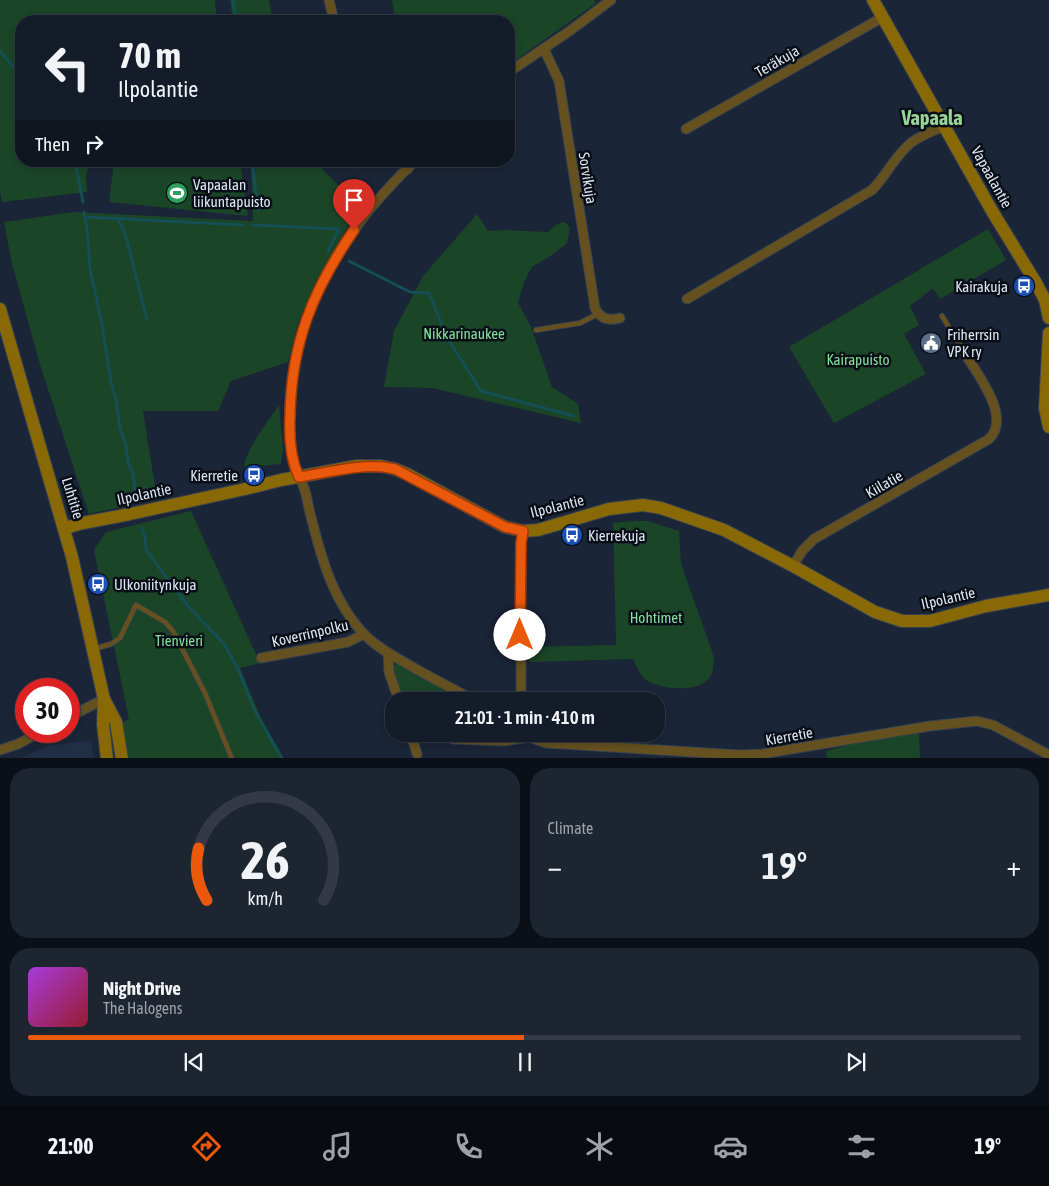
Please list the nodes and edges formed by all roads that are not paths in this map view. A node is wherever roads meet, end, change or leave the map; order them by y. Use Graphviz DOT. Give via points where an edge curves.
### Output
graph roads {
  1 [pos="329,0"];
  2 [pos="611,0"];
  3 [pos="873,0"];
  4 [pos="333,15"];
  5 [pos="883,17"];
  6 [pos="544,49"];
  7 [pos="515,68"];
  8 [pos="944,126"];
  9 [pos="686,129"];
  10 [pos="408,169"];
  11 [pos="687,299"];
  12 [pos="0,309"];
  13 [pos="598,314"];
  14 [pos="942,316"];
  15 [pos="620,318"];
  16 [pos="1049,318"];
  17 [pos="536,330"];
  18 [pos="1049,339"];
  19 [pos="964,352"];
  20 [pos="1049,427"];
  21 [pos="299,477"];
  22 [pos="65,528"];
  23 [pos="523,531"];
  24 [pos="793,566"];
  25 [pos="1049,595"];
  26 [pos="364,634"];
  27 [pos="93,650"];
  28 [pos="388,653"];
  29 [pos="261,658"];
  30 [pos="396,692"];
  31 [pos="460,692"];
  32 [pos="521,692"];
  33 [pos="104,699"];
  34 [pos="80,711"];
  35 [pos="413,742"];
  36 [pos="543,742"];
  37 [pos="20,743"];
  38 [pos="0,750"];
  39 [pos="417,754"];
  40 [pos="1049,756"];
  41 [pos="107,758"];
  42 [pos="122,758"];
  43 [pos="232,758"];
  1 -- 4 [label="street"];
  2 -- 6 [label="street"];
  3 -- 5 [label="street, Vapaalantie"];
  5 -- 8 [label="street, Vapaalantie"];
  5 -- 9 [label="street, Teräkuja"];
  6 -- 7 [label="street"];
  6 -- 13 [label="street, Sorvikuja" via="559,81"];
  8 -- 11 [label="street" via="911,143 872,190"];
  8 -- 16 [label="street, Vapaalantie" via="1046,300"];
  10 -- 21 [label="street" via="378,199 334,260 307,316 296,352 290,400 292,457"];
  12 -- 22 [label="street, Luhtitie"];
  13 -- 15 [label="street" via="606,319"];
  13 -- 17 [label="lane" via="580,323"];
  14 -- 19 [label="lane"];
  18 -- 20 [label="street" via="1045,408"];
  19 -- 24 [label="street, Kiilatie" via="997,413 996,432 814,539"];
  21 -- 22 [label="street, Ilpolantie"];
  21 -- 23 [label="street, Ilpolantie" via="357,466 395,469 505,527"];
  21 -- 26 [label="street" via="330,582"];
  22 -- 27 [label="street, Luhtitie"];
  23 -- 24 [label="street, Ilpolantie" via="538,530 609,509 643,505 724,530"];
  23 -- 32 [label="street"];
  24 -- 25 [label="street, Ilpolantie" via="874,612 902,621 930,621 996,604"];
  26 -- 28 [label="street"];
  26 -- 29 [label="street, Koverrinpolku" via="348,642"];
  27 -- 33 [label="street, Luhtitie"];
  27 -- 43 [label="lane" via="120,638 136,605 165,622 174,631 195,672"];
  28 -- 30 [label="street" via="389,672"];
  28 -- 31 [label="street"];
  33 -- 34 [label="street"];
  33 -- 41 [label="street, Luhtitie"];
  33 -- 42 [label="street, Luhtitie" via="116,722"];
  35 -- 39 [label="street"];
  36 -- 40 [label="street, Kierretie" via="762,754 977,720 993,725"];
  37 -- 38 [label="street"];
}
